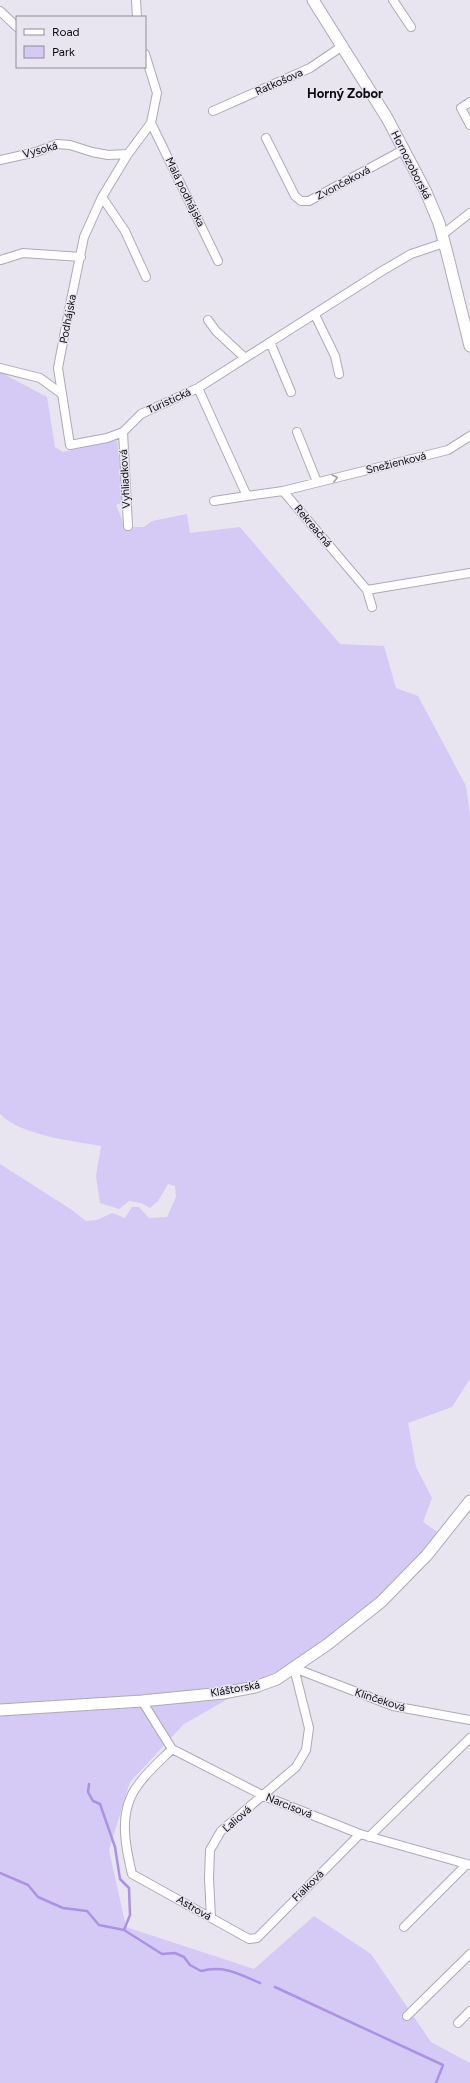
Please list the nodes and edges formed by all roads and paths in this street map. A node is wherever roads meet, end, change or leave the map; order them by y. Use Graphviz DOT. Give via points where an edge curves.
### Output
graph roads {
  1 [pos="136,0"];
  2 [pos="313,0"];
  3 [pos="393,0"];
  4 [pos="0,11"];
  5 [pos="137,16"];
  6 [pos="16,26"];
  7 [pos="412,28"];
  8 [pos="341,47"];
  9 [pos="146,57"];
  10 [pos="470,102"];
  11 [pos="213,111"];
  12 [pos="151,123"];
  13 [pos="470,125"];
  14 [pos="266,138"];
  15 [pos="405,149"];
  16 [pos="128,154"];
  17 [pos="0,160"];
  18 [pos="102,197"];
  19 [pos="470,213"];
  20 [pos="443,239"];
  21 [pos="81,257"];
  22 [pos="1,260"];
  23 [pos="218,261"];
  24 [pos="146,277"];
  25 [pos="315,314"];
  26 [pos="208,320"];
  27 [pos="270,342"];
  28 [pos="470,346"];
  29 [pos="245,358"];
  30 [pos="0,368"];
  31 [pos="339,374"];
  32 [pos="198,388"];
  33 [pos="290,392"];
  34 [pos="62,394"];
  35 [pos="123,432"];
  36 [pos="297,432"];
  37 [pos="470,436"];
  38 [pos="70,445"];
  39 [pos="317,482"];
  40 [pos="283,491"];
  41 [pos="247,496"];
  42 [pos="214,501"];
  43 [pos="128,526"];
  44 [pos="470,574"];
  45 [pos="367,590"];
  46 [pos="372,607"];
  47 [pos="470,1501"];
  48 [pos="294,1668"];
  49 [pos="142,1700"];
  50 [pos="0,1710"];
  51 [pos="470,1720"];
  52 [pos="470,1738"];
  53 [pos="172,1749"];
  54 [pos="264,1796"];
  55 [pos="360,1834"];
  56 [pos="369,1836"];
  57 [pos="468,1865"];
  58 [pos="211,1918"];
  59 [pos="404,1927"];
  60 [pos="257,1938"];
  61 [pos="470,1954"];
  62 [pos="470,2011"];
  63 [pos="407,2016"];
  64 [pos="458,2022"];
  1 -- 5 [label="street"];
  2 -- 8 [label="street, Hornozoborská"];
  3 -- 7 [label="street"];
  4 -- 6 [label="street"];
  8 -- 11 [label="street, Ratkošova" via="310,68"];
  8 -- 15 [label="street, Hornozoborská"];
  9 -- 12 [label="street, Podhájska" via="157,93"];
  10 -- 13 [label="street" via="461,108"];
  12 -- 16 [label="street, Podhájska"];
  12 -- 23 [label="street, Malá podhájska"];
  14 -- 15 [label="street, Zvončeková" via="295,196 301,201 309,201"];
  15 -- 20 [label="street, Hornozoborská" via="429,198"];
  16 -- 17 [label="street, Vysoká" via="108,155 57,144 36,152"];
  16 -- 18 [label="street, Podhájska"];
  18 -- 21 [label="street, Podhájska" via="84,237"];
  18 -- 24 [label="street" via="125,232"];
  19 -- 20 [label="street"];
  20 -- 25 [label="street, Turistická" via="410,254"];
  20 -- 28 [label="street, Hornozoborská"];
  21 -- 22 [label="street" via="22,253"];
  21 -- 34 [label="street, Podhájska" via="58,368"];
  25 -- 27 [label="street, Turistická"];
  25 -- 31 [label="street" via="335,356"];
  26 -- 29 [label="street"];
  27 -- 29 [label="street, Turistická"];
  27 -- 33 [label="street"];
  29 -- 32 [label="street, Turistická"];
  30 -- 34 [label="street" via="40,378"];
  32 -- 35 [label="street, Turistická" via="141,414"];
  32 -- 41 [label="street"];
  34 -- 38 [label="street, Podhájska"];
  35 -- 38 [label="street, Turistická" via="107,438"];
  35 -- 43 [label="street, Vyhliadková"];
  36 -- 39 [label="street"];
  39 -- 37 [label="street, Snežienková, one-way" via="448,450"];
  39 -- 40 [label="street, Snežienková"];
  40 -- 41 [label="street"];
  40 -- 45 [label="street, Rekreačná"];
  41 -- 42 [label="street"];
  44 -- 45 [label="street"];
  45 -- 46 [label="street, Rekreačná"];
  47 -- 48 [label="street, Kláštorská" via="427,1555 381,1602"];
  48 -- 49 [label="street, Kláštorská" via="277,1679 232,1692"];
  48 -- 51 [label="street, Klinčeková" via="393,1706"];
  48 -- 54 [label="street, Ľaliová" via="309,1728 306,1750 296,1767"];
  49 -- 50 [label="street, Kláštorská"];
  49 -- 53 [label="street"];
  52 -- 56 [label="street"];
  53 -- 54 [label="street, Narcisová"];
  53 -- 58 [label="street, Astrová" via="137,1785 128,1805 124,1827 132,1874"];
  54 -- 55 [label="street, Narcisová"];
  54 -- 58 [label="street, Ľaliová" via="221,1831 210,1850"];
  55 -- 56 [label="street, Narcisová"];
  55 -- 60 [label="street, Fialková"];
  56 -- 57 [label="street, Narcisová"];
  57 -- 59 [label="street, Narcisová"];
  58 -- 60 [label="street, Astrová" via="249,1939"];
  61 -- 63 [label="street"];
  62 -- 64 [label="street"];
}
